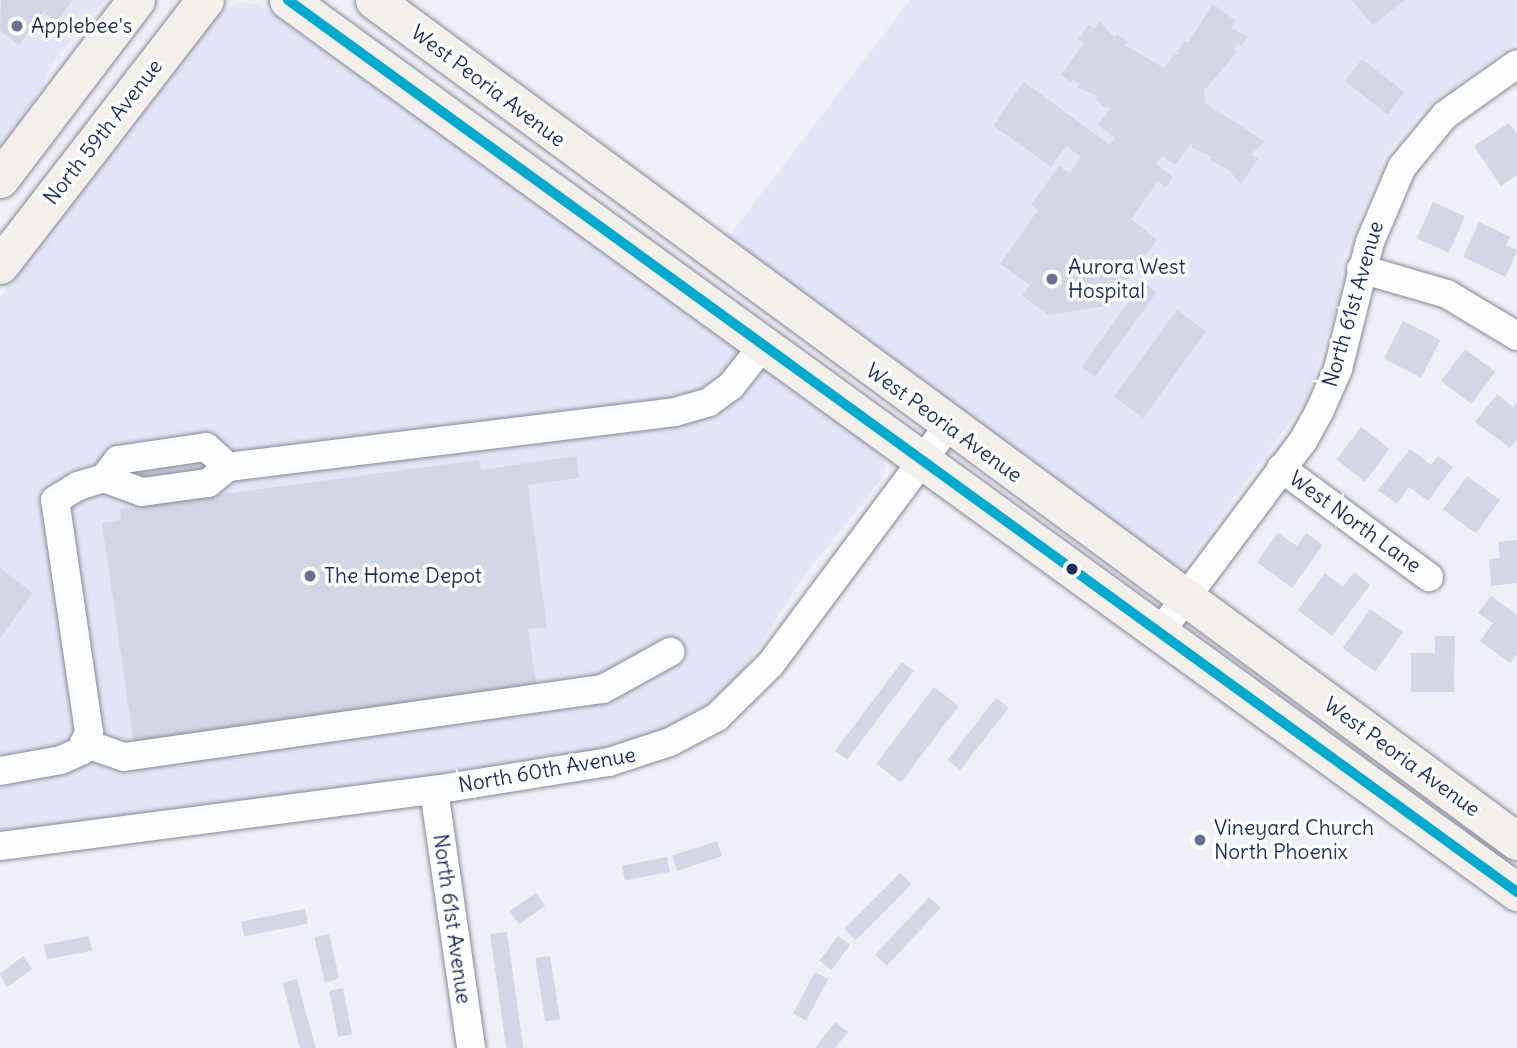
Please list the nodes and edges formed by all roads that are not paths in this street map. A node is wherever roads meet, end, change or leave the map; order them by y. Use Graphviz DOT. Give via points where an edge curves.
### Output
graph roads {
  1 [pos="136,0"];
  2 [pos="205,0"];
  3 [pos="288,0"];
  4 [pos="374,0"];
  5 [pos="1517,64"];
  6 [pos="597,168"];
  7 [pos="0,179"];
  8 [pos="571,204"];
  9 [pos="0,265"];
  10 [pos="1361,269"];
  11 [pos="1517,336"];
  12 [pos="765,343"];
  13 [pos="948,426"];
  14 [pos="921,456"];
  15 [pos="1281,468"];
  16 [pos="1429,577"];
  17 [pos="1184,599"];
  18 [pos="1160,632"];
  19 [pos="670,652"];
  20 [pos="84,743"];
  21 [pos="0,771"];
  22 [pos="434,790"];
  23 [pos="1412,815"];
  24 [pos="1517,841"];
  25 [pos="0,846"];
  26 [pos="1517,863"];
  27 [pos="1517,892"];
  28 [pos="471,1048"];
  1 -- 7 [label="main road"];
  2 -- 9 [label="main road, North 59th Avenue"];
  3 -- 8 [label="main road, West Peoria Avenue"];
  4 -- 6 [label="main road, West Peoria Avenue"];
  5 -- 10 [label="street, North 61st Avenue" via="1445,115 1424,138 1382,206"];
  6 -- 8 [label="main road"];
  6 -- 13 [label="main road, West Peoria Avenue"];
  8 -- 12 [label="main road, West Peoria Avenue"];
  10 -- 11 [label="street" via="1447,294"];
  10 -- 15 [label="street, North 61st Avenue" via="1339,369 1303,441"];
  12 -- 14 [label="main road, West Peoria Avenue"];
  12 -- 20 [label="street" via="731,386 709,402 675,412 228,467 206,447 118,460 104,478 55,500 89,732"];
  13 -- 14 [label="street, North 60th Avenue"];
  13 -- 17 [label="main road, West Peoria Avenue"];
  14 -- 18 [label="main road, West Peoria Avenue"];
  14 -- 22 [label="street, North 60th Avenue" via="770,665 717,717 670,742 609,762"];
  15 -- 16 [label="street, West North Lane"];
  15 -- 17 [label="street, North 61st Avenue"];
  17 -- 18 [label="street, North 61st Avenue"];
  17 -- 24 [label="main road, West Peoria Avenue"];
  18 -- 23 [label="main road, West Peoria Avenue"];
  19 -- 20 [label="street" via="603,689 124,757"];
  20 -- 21 [label="street" via="80,751 61,760"];
  22 -- 25 [label="street, North 60th Avenue"];
  22 -- 28 [label="street, North 61st Avenue"];
  23 -- 26 [label="main road" via="1443,810"];
  23 -- 27 [label="main road, West Peoria Avenue"];
}
